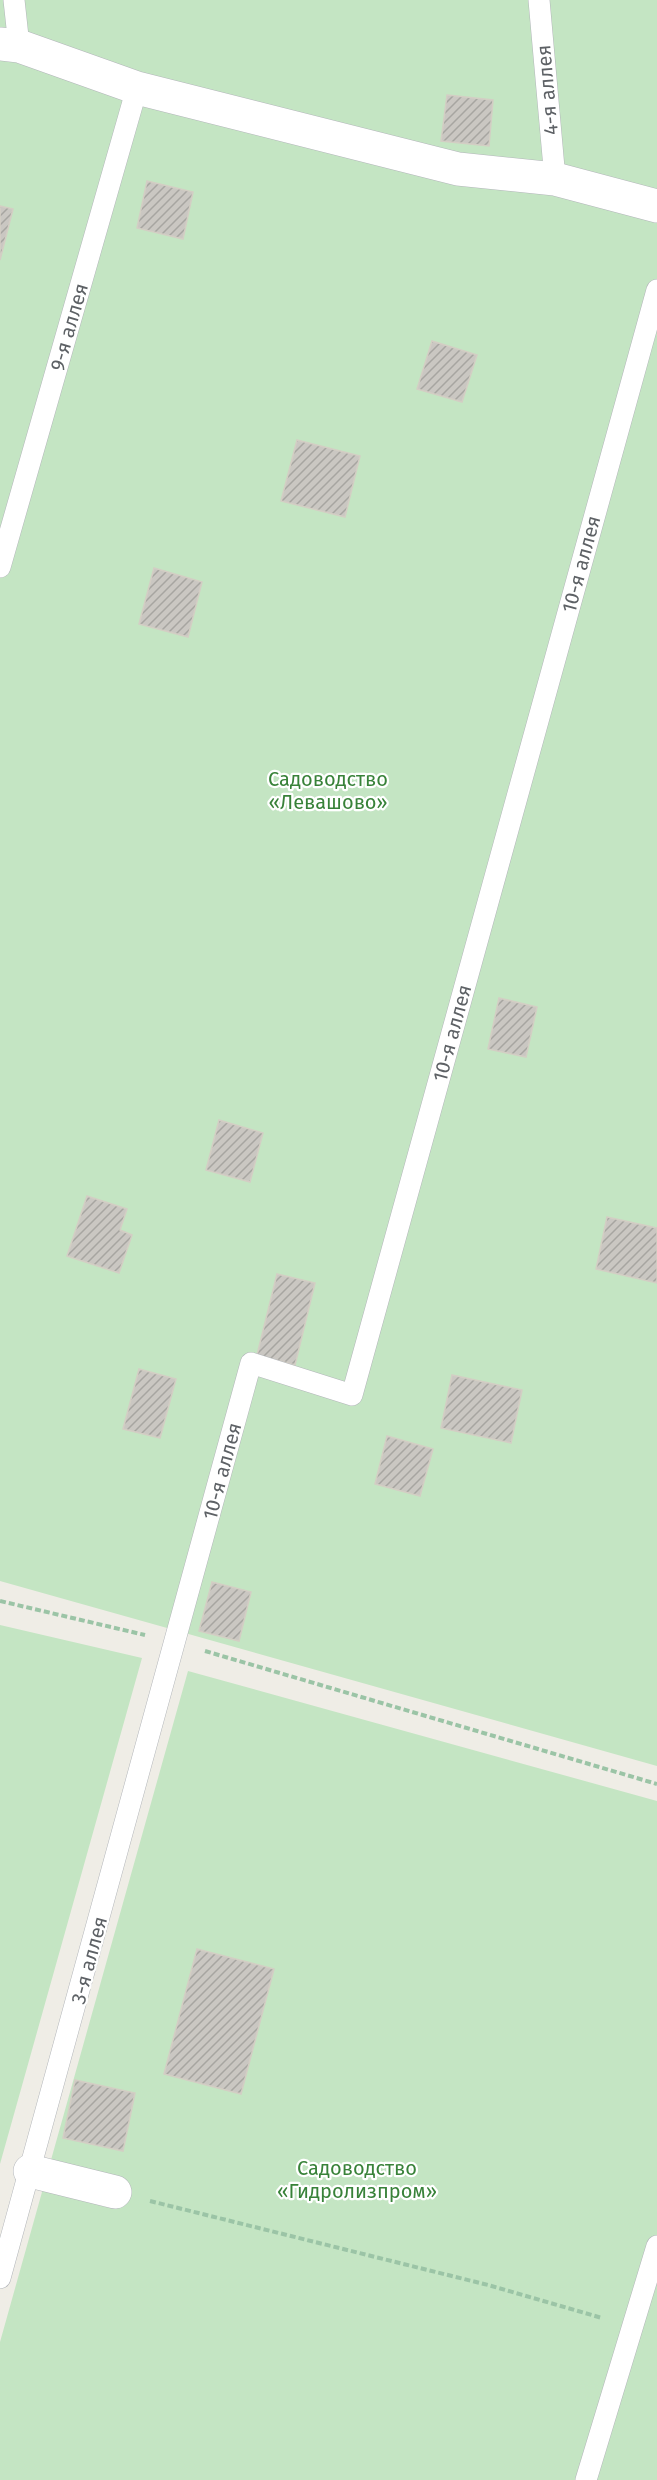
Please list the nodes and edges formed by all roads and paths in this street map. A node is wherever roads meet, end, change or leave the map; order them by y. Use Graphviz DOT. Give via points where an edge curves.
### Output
graph roads {
  1 [pos="14,0"];
  2 [pos="539,0"];
  3 [pos="9,45"];
  4 [pos="137,88"];
  5 [pos="555,179"];
  6 [pos="657,206"];
  7 [pos="657,290"];
  8 [pos="0,567"];
  9 [pos="0,1601"];
  10 [pos="176,1642"];
  11 [pos="657,1784"];
  12 [pos="30,2171"];
  13 [pos="115,2192"];
  14 [pos="657,2246"];
  15 [pos="0,2278"];
  16 [pos="633,2327"];
  17 [pos="586,2480"];
  1 -- 3 [label="lane"];
  2 -- 5 [label="lane, 4-я аллея"];
  3 -- 4 [label="street"];
  4 -- 5 [label="street" via="458,169"];
  4 -- 8 [label="lane, 9-я аллея"];
  5 -- 6 [label="street"];
  7 -- 10 [label="lane, 10-я аллея" via="352,1395 251,1363"];
  9 -- 10 [label="path"];
  10 -- 11 [label="path"];
  10 -- 12 [label="lane, 3-я аллея"];
  12 -- 13 [label="street"];
  12 -- 15 [label="lane, 3-я аллея"];
  13 -- 16 [label="path" via="488,2285"];
  14 -- 16 [label="lane"];
  16 -- 17 [label="lane"];
}
